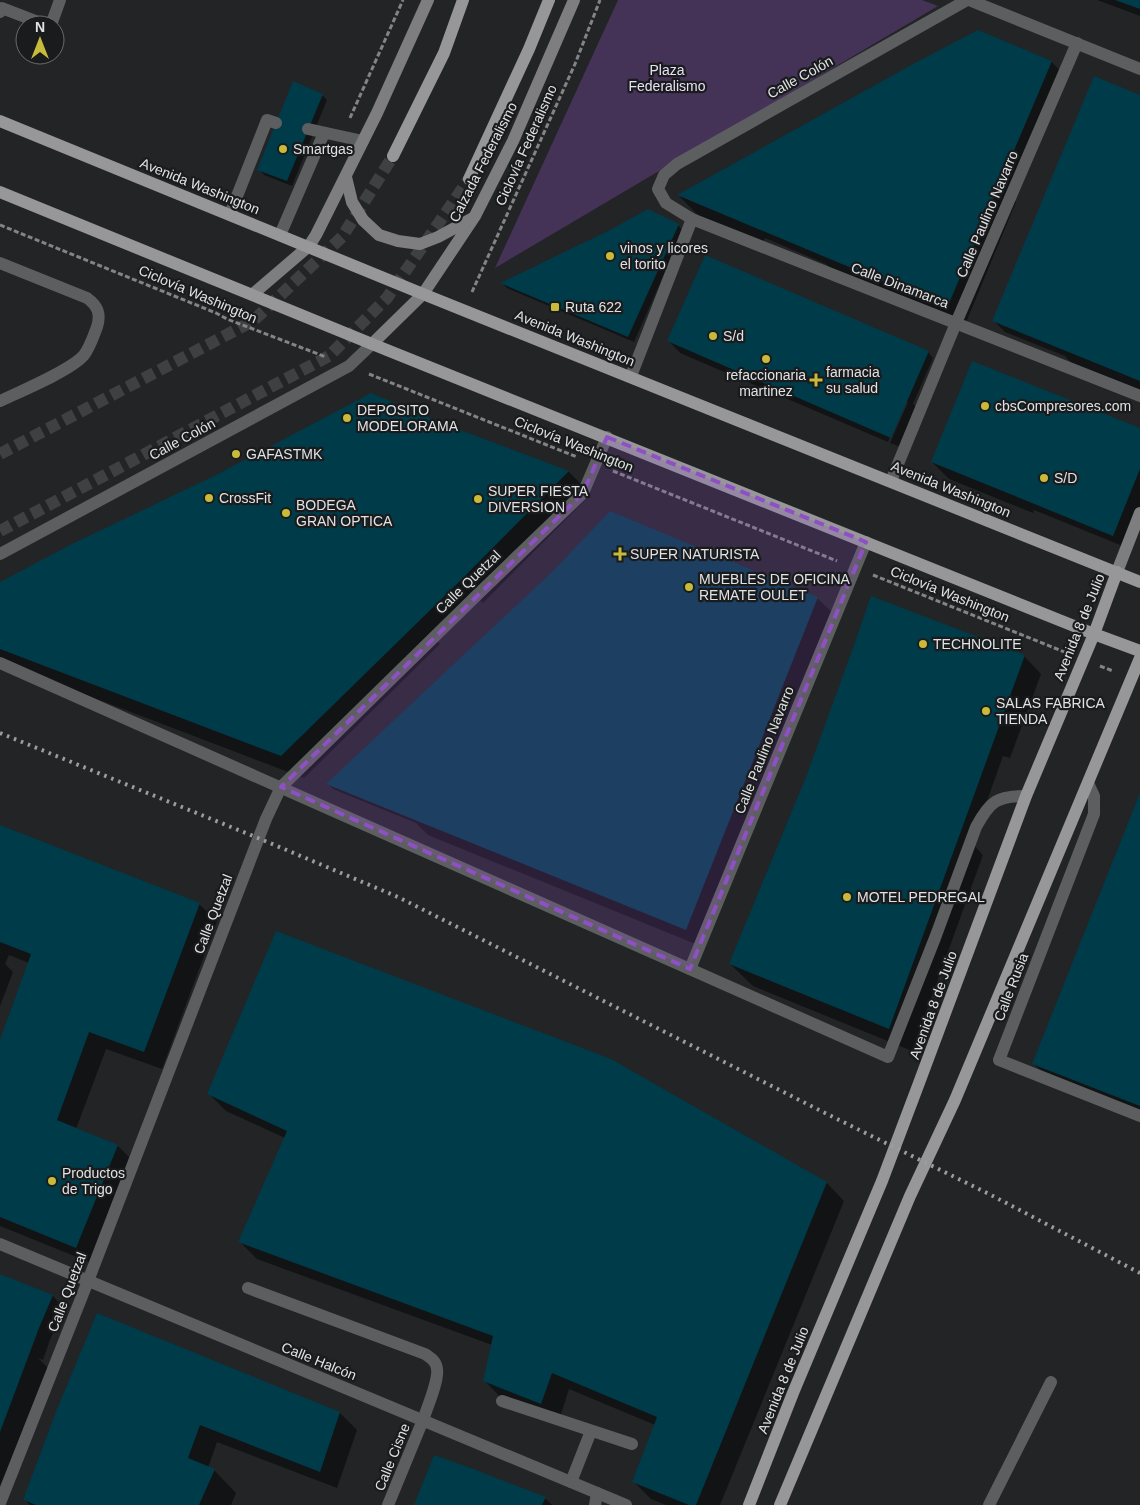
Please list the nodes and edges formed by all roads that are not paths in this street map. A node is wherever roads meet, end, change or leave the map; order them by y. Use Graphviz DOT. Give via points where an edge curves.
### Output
graph roads {
  1 [pos="60,0"];
  2 [pos="428,0"];
  3 [pos="463,0"];
  4 [pos="549,0"];
  5 [pos="574,0"];
  6 [pos="968,0"];
  7 [pos="0,12"];
  8 [pos="20,15"];
  9 [pos="55,15"];
  10 [pos="1077,43"];
  11 [pos="1140,69"];
  12 [pos="0,121"];
  13 [pos="276,123"];
  14 [pos="308,129"];
  15 [pos="324,133"];
  16 [pos="363,141"];
  17 [pos="393,156"];
  18 [pos="346,177"];
  19 [pos="469,179"];
  20 [pos="658,189"];
  21 [pos="0,192"];
  22 [pos="230,214"];
  23 [pos="475,216"];
  24 [pos="692,220"];
  25 [pos="280,235"];
  26 [pos="308,246"];
  27 [pos="0,263"];
  28 [pos="253,294"];
  29 [pos="423,294"];
  30 [pos="956,323"];
  31 [pos="372,344"];
  32 [pos="631,376"];
  33 [pos="1140,396"];
  34 [pos="0,402"];
  35 [pos="607,437"];
  36 [pos="891,481"];
  37 [pos="1140,513"];
  38 [pos="866,542"];
  39 [pos="0,554"];
  40 [pos="1117,572"];
  41 [pos="1140,582"];
  42 [pos="1094,634"];
  43 [pos="1140,651"];
  44 [pos="1140,658"];
  45 [pos="0,663"];
  46 [pos="1088,783"];
  47 [pos="280,788"];
  48 [pos="1026,796"];
  49 [pos="690,969"];
  50 [pos="1140,1116"];
  51 [pos="0,1244"];
  52 [pos="88,1281"];
  53 [pos="248,1288"];
  54 [pos="1051,1382"];
  55 [pos="502,1402"];
  56 [pos="423,1420"];
  57 [pos="591,1431"];
  58 [pos="632,1444"];
  59 [pos="571,1482"];
  60 [pos="596,1499"];
  61 [pos="0,1502"];
  62 [pos="388,1505"];
  63 [pos="626,1505"];
  64 [pos="749,1505"];
  65 [pos="780,1505"];
  66 [pos="989,1505"];
  1 -- 9 [label="street"];
  2 -- 16 [label="main road"];
  3 -- 17 [label="main road" via="444,53"];
  4 -- 19 [label="main road, Calzada Federalismo"];
  5 -- 23 [label="main road, Calzada Federalismo" via="513,141"];
  6 -- 10 [label="street"];
  6 -- 20 [label="street, Calle Colón" via="677,164 664,175"];
  7 -- 8 [label="street" via="2,8"];
  10 -- 11 [label="street"];
  10 -- 30 [label="street, Calle Paulino Navarro"];
  12 -- 22 [label="main road, Avenida Washington"];
  13 -- 22 [label="street" via="267,120"];
  14 -- 15 [label="street"];
  15 -- 16 [label="street"];
  15 -- 25 [label="street"];
  16 -- 18 [label="main road"];
  18 -- 23 [label="main road" via="352,202 363,220 379,235 398,241 420,244"];
  18 -- 26 [label="main road"];
  20 -- 24 [label="street, Calle Dinamarca" via="666,203"];
  21 -- 28 [label="main road"];
  22 -- 25 [label="main road, Avenida Washington"];
  23 -- 29 [label="main road, Calzada Federalismo"];
  24 -- 30 [label="street, Calle Dinamarca"];
  24 -- 32 [label="street"];
  25 -- 26 [label="main road, Avenida Washington"];
  26 -- 28 [label="main road"];
  26 -- 29 [label="main road, Avenida Washington"];
  27 -- 34 [label="street" via="87,298 95,304 99,314 91,343 83,356 69,367"];
  28 -- 31 [label="main road"];
  29 -- 31 [label="main road, Calzada Federalismo"];
  29 -- 32 [label="main road, Avenida Washington"];
  30 -- 33 [label="street, Calle Dinamarca"];
  30 -- 36 [label="street, Calle Paulino Navarro"];
  31 -- 35 [label="main road"];
  31 -- 39 [label="street, Calle Colón" via="349,366"];
  32 -- 36 [label="main road, Avenida Washington"];
  35 -- 38 [label="main road"];
  35 -- 47 [label="street, Calle Quetzal" via="583,493"];
  36 -- 40 [label="main road, Avenida Washington"];
  37 -- 40 [label="main road, Avenida 8 de Julio"];
  38 -- 42 [label="main road"];
  38 -- 49 [label="street, Calle Paulino Navarro"];
  40 -- 41 [label="main road, Avenida Washington"];
  40 -- 42 [label="main road, Avenida 8 de Julio"];
  42 -- 43 [label="main road"];
  42 -- 48 [label="main road, Avenida 8 de Julio"];
  44 -- 46 [label="main road"];
  45 -- 47 [label="street"];
  46 -- 50 [label="street, Calle Rusia" via="1094,796 1094,814 1000,1060"];
  46 -- 65 [label="main road"];
  47 -- 49 [label="street"];
  47 -- 52 [label="street, Calle Quetzal"];
  48 -- 49 [label="street" via="997,800 985,811 976,827 888,1057"];
  48 -- 64 [label="main road, Avenida 8 de Julio" via="895,1145"];
  51 -- 52 [label="street, Calle Halcón"];
  52 -- 56 [label="street, Calle Halcón"];
  52 -- 61 [label="street, Calle Quetzal"];
  53 -- 56 [label="street, Calle Cisne" via="433,1359 437,1378"];
  54 -- 66 [label="street"];
  55 -- 57 [label="street"];
  56 -- 59 [label="street, Calle Halcón"];
  56 -- 62 [label="street, Calle Cisne"];
  57 -- 58 [label="street"];
  57 -- 59 [label="street"];
  59 -- 60 [label="street, Calle Halcón"];
  60 -- 63 [label="street, Calle Halcón"];
}
